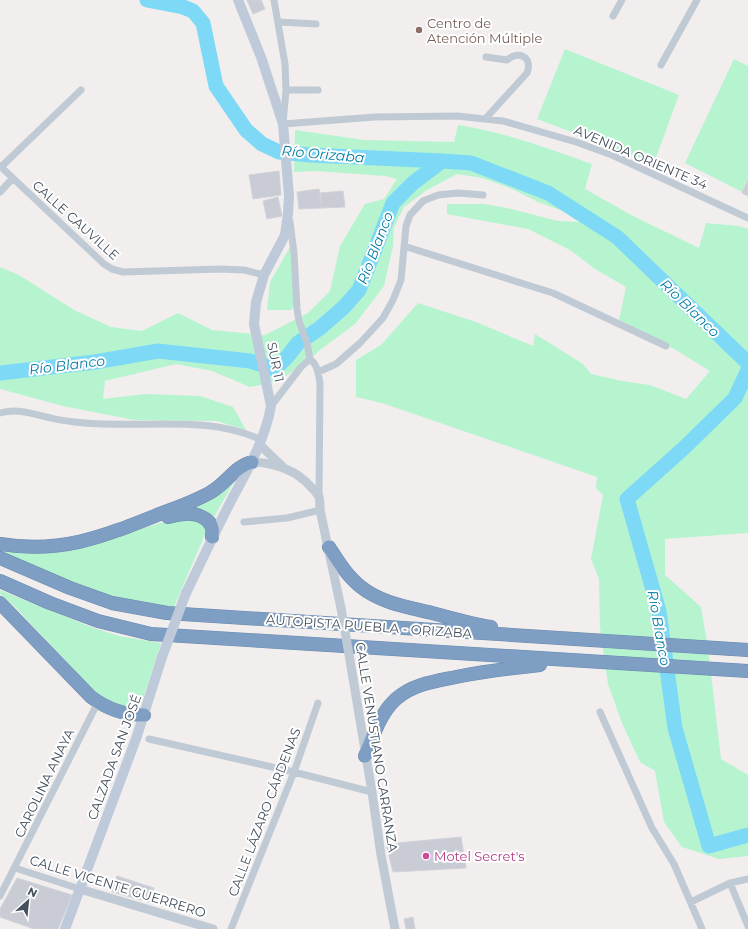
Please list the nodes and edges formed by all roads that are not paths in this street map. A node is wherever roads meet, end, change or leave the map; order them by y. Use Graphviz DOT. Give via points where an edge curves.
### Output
graph roads {
  1 [pos="238,0"];
  2 [pos="274,0"];
  3 [pos="622,0"];
  4 [pos="697,0"];
  5 [pos="613,16"];
  6 [pos="279,22"];
  7 [pos="316,24"];
  8 [pos="486,57"];
  9 [pos="661,65"];
  10 [pos="81,90"];
  11 [pos="286,90"];
  12 [pos="318,90"];
  13 [pos="486,118"];
  14 [pos="283,124"];
  15 [pos="1,167"];
  16 [pos="13,178"];
  17 [pos="0,192"];
  18 [pos="483,195"];
  19 [pos="288,214"];
  20 [pos="748,218"];
  21 [pos="404,246"];
  22 [pos="264,275"];
  23 [pos="666,346"];
  24 [pos="310,358"];
  25 [pos="318,372"];
  26 [pos="271,406"];
  27 [pos="0,413"];
  28 [pos="261,443"];
  29 [pos="252,462"];
  30 [pos="285,469"];
  31 [pos="319,496"];
  32 [pos="320,510"];
  33 [pos="244,522"];
  34 [pos="113,533"];
  35 [pos="212,537"];
  36 [pos="0,544"];
  37 [pos="329,547"];
  38 [pos="0,558"];
  39 [pos="0,581"];
  40 [pos="186,593"];
  41 [pos="0,603"];
  42 [pos="562,638"];
  43 [pos="748,650"];
  44 [pos="578,661"];
  45 [pos="748,671"];
  46 [pos="98,702"];
  47 [pos="318,703"];
  48 [pos="600,712"];
  49 [pos="144,715"];
  50 [pos="148,739"];
  51 [pos="365,756"];
  52 [pos="294,772"];
  53 [pos="372,792"];
  54 [pos="15,868"];
  55 [pos="748,879"];
  56 [pos="730,883"];
  57 [pos="80,889"];
  58 [pos="0,896"];
  59 [pos="691,902"];
  60 [pos="748,926"];
  61 [pos="65,929"];
  62 [pos="213,929"];
  63 [pos="231,929"];
  64 [pos="395,929"];
  65 [pos="702,929"];
  1 -- 14 [label="main road, SUR 11" via="261,57"];
  2 -- 6 [label="street"];
  3 -- 5 [label="street"];
  4 -- 9 [label="street"];
  6 -- 7 [label="street"];
  6 -- 11 [label="street"];
  8 -- 13 [label="street" via="507,60 512,56 524,56 529,67 527,73"];
  10 -- 15 [label="street"];
  11 -- 12 [label="street"];
  11 -- 14 [label="street"];
  13 -- 14 [label="street, AVENIDA ORIENTE 34" via="375,117"];
  13 -- 20 [label="street, AVENIDA ORIENTE 34" via="576,142 612,155"];
  14 -- 19 [label="main road, SUR 11"];
  15 -- 16 [label="street, CALLE CAUVILLE"];
  16 -- 17 [label="street"];
  16 -- 22 [label="street, CALLE CAUVILLE" via="112,270 123,272 221,269 244,270"];
  18 -- 21 [label="street" via="438,194 423,201 410,215"];
  19 -- 22 [label="main road, SUR 11" via="285,235"];
  19 -- 24 [label="street, CALLE VENUSTIANO CARRANZA" via="294,253 296,309"];
  21 -- 23 [label="street" via="553,293"];
  21 -- 25 [label="street" via="401,280 383,318 336,364"];
  22 -- 26 [label="main road, SUR 11" via="257,298 254,324"];
  24 -- 25 [label="street, CALLE VENUSTIANO CARRANZA"];
  24 -- 26 [label="street"];
  25 -- 31 [label="street, CALLE VENUSTIANO CARRANZA"];
  26 -- 28 [label="main road, SUR 11"];
  27 -- 28 [label="street" via="21,410 76,423 210,425 236,430"];
  28 -- 29 [label="main road, SUR 11"];
  28 -- 30 [label="street"];
  29 -- 30 [label="street"];
  29 -- 34 [label="highway" via="240,467 212,492"];
  29 -- 35 [label="main road, SUR 11"];
  30 -- 31 [label="street" via="304,480"];
  31 -- 32 [label="street, CALLE VENUSTIANO CARRANZA"];
  32 -- 33 [label="street" via="287,518"];
  32 -- 37 [label="street, CALLE VENUSTIANO CARRANZA"];
  34 -- 35 [label="highway" via="190,513 208,520 212,528"];
  34 -- 36 [label="highway" via="57,546 26,547"];
  35 -- 40 [label="main road, SUR 11"];
  37 -- 42 [label="highway" via="352,580 376,597 478,625"];
  37 -- 51 [label="street, CALLE VENUSTIANO CARRANZA, bridge"];
  38 -- 42 [label="highway, AUTOPISTA PUEBLA - ORIZABA" via="112,603 167,613"];
  39 -- 44 [label="highway, AUTOPISTA PUEBLA - ORIZABA" via="98,621 151,634"];
  40 -- 49 [label="main road, CALZADA SAN JOSÉ, bridge"];
  41 -- 46 [label="highway" via="82,689"];
  42 -- 43 [label="highway, AUTOPISTA PUEBLA - ORIZABA"];
  44 -- 45 [label="highway, AUTOPISTA PUEBLA - ORIZABA"];
  44 -- 51 [label="highway" via="500,669 426,683 412,689 389,707"];
  46 -- 49 [label="highway" via="124,713"];
  46 -- 54 [label="street, CAROLINA ANAYA"];
  47 -- 52 [label="street, CALLE LÁZARO CÁRDENAS"];
  48 -- 59 [label="street" via="652,828 674,864"];
  49 -- 57 [label="main road, CALZADA SAN JOSÉ"];
  50 -- 52 [label="street"];
  51 -- 53 [label="street, CALLE VENUSTIANO CARRANZA"];
  52 -- 53 [label="street"];
  52 -- 63 [label="street, CALLE LÁZARO CÁRDENAS"];
  53 -- 64 [label="street, CALLE VENUSTIANO CARRANZA"];
  54 -- 57 [label="street, CALLE VICENTE GUERRERO"];
  54 -- 58 [label="street, CAROLINA ANAYA"];
  55 -- 56 [label="street"];
  56 -- 59 [label="street"];
  56 -- 60 [label="street"];
  57 -- 61 [label="main road, CALZADA SAN JOSÉ"];
  57 -- 62 [label="street, CALLE VICENTE GUERRERO"];
  59 -- 65 [label="street"];
}
